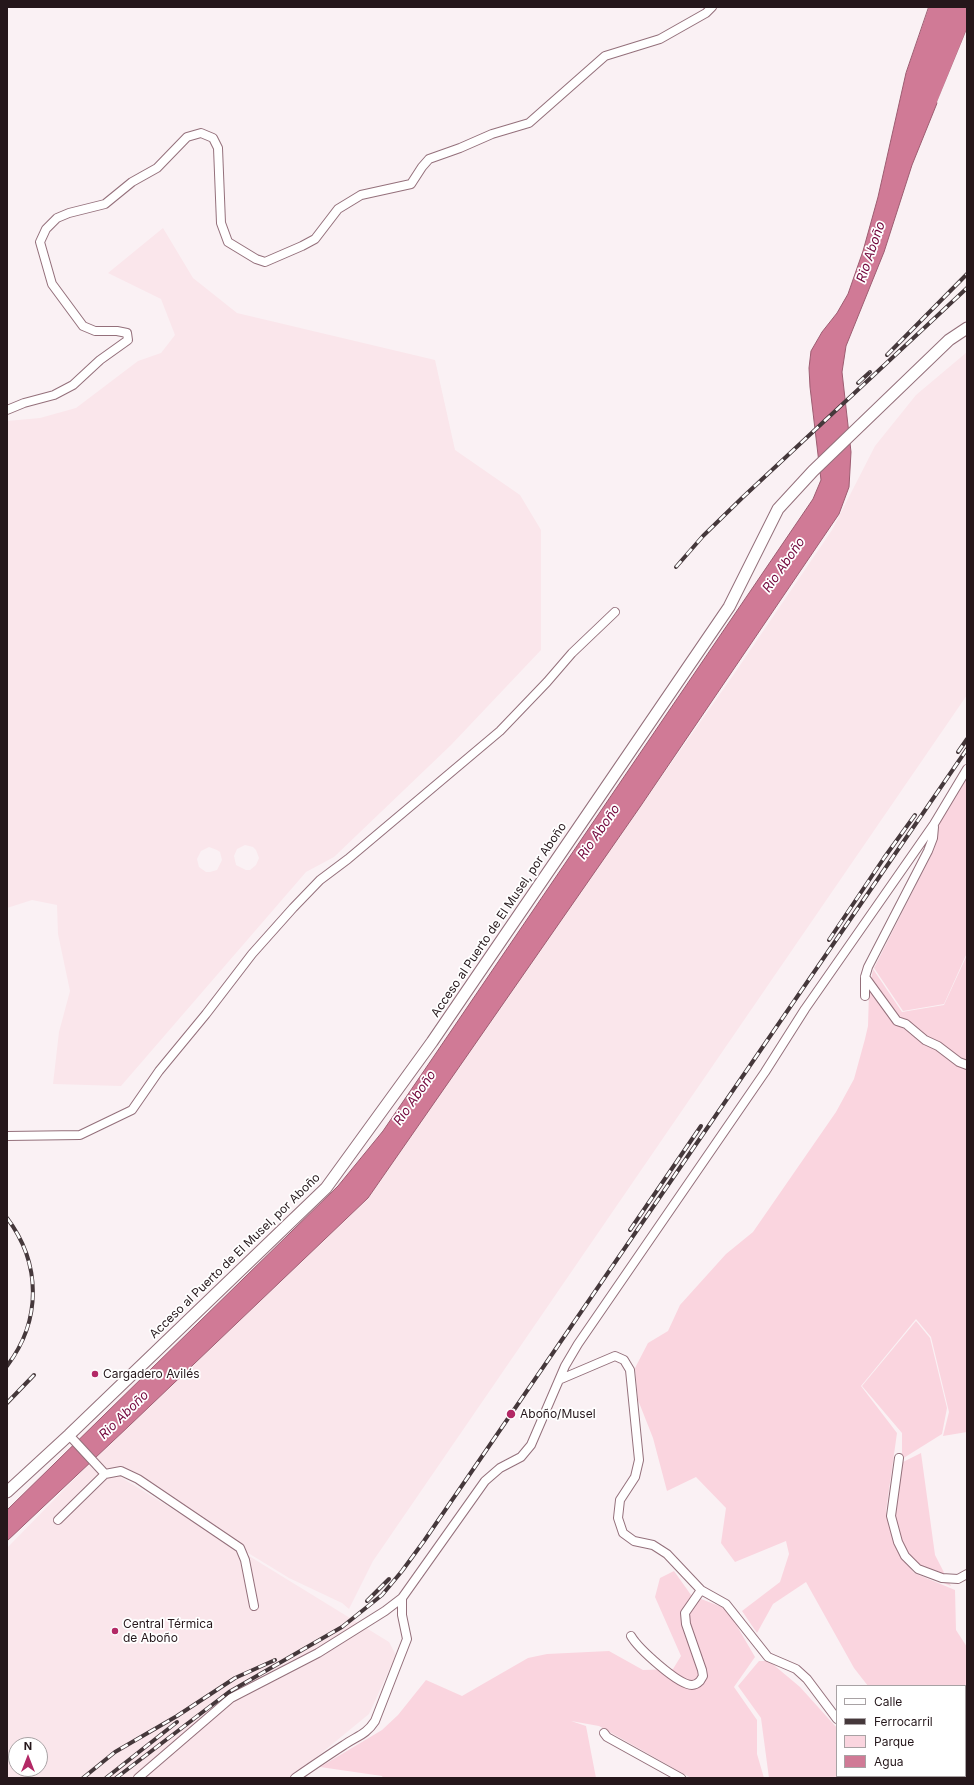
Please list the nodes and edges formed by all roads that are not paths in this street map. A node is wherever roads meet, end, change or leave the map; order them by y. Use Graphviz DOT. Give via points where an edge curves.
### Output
graph roads {
  1 [pos="712,7"];
  2 [pos="967,328"];
  3 [pos="7,410"];
  4 [pos="615,612"];
  5 [pos="967,769"];
  6 [pos="934,824"];
  7 [pos="865,977"];
  8 [pos="865,996"];
  9 [pos="967,1065"];
  10 [pos="7,1136"];
  11 [pos="561,1379"];
  12 [pos="71,1437"];
  13 [pos="899,1458"];
  14 [pos="105,1474"];
  15 [pos="7,1492"];
  16 [pos="58,1520"];
  17 [pos="967,1574"];
  18 [pos="702,1590"];
  19 [pos="402,1598"];
  20 [pos="254,1606"];
  21 [pos="631,1636"];
  22 [pos="836,1718"];
  23 [pos="604,1733"];
  24 [pos="947,1777"];
  25 [pos="138,1778"];
  26 [pos="295,1778"];
  27 [pos="681,1778"];
  28 [pos="951,1778"];
  1 -- 3 [label="street" via="660,39 605,56 529,123 492,134 429,159 411,184 361,195 338,209 315,239 265,262 228,242 221,223 218,148 213,138 201,133 187,137 157,168 132,182 105,204 69,212 57,218 46,229 40,242 52,284 83,326 95,331 127,333 128,340 100,360 73,385 54,395"];
  2 -- 12 [label="street, Acceso al Puerto de El Musel, por Aboño" via="949,340 813,471 778,509 729,607 432,1042 326,1188"];
  4 -- 10 [label="street" via="572,653 500,731 320,880 252,954 159,1071 132,1110 80,1135"];
  5 -- 6 [label="street"];
  6 -- 7 [label="street" via="928,851"];
  6 -- 11 [label="street" via="578,1344 565,1366"];
  7 -- 8 [label="street"];
  7 -- 9 [label="street" via="897,1021 906,1024 925,1040"];
  11 -- 18 [label="street" via="614,1356 624,1360 630,1370 639,1460 635,1477 620,1500 618,1518 623,1533 634,1541 653,1545 662,1551"];
  11 -- 19 [label="street" via="531,1445 521,1457 500,1468 485,1482"];
  12 -- 14 [label="street"];
  12 -- 15 [label="street, Acceso al Puerto de El Musel, por Aboño"];
  13 -- 17 [label="street" via="891,1516 905,1556 918,1569 942,1578 958,1579"];
  14 -- 16 [label="street"];
  14 -- 20 [label="street" via="121,1471 138,1480 240,1548 245,1560"];
  18 -- 21 [label="street" via="685,1613 686,1624 702,1670 703,1676 700,1681 693,1685 676,1678 637,1645"];
  18 -- 22 [label="street" via="726,1604 768,1657 796,1669 807,1679"];
  19 -- 25 [label="street" via="386,1611 318,1653 231,1698"];
  19 -- 26 [label="street" via="402,1615 407,1639 375,1721 364,1734"];
  23 -- 27 [label="street"];
  24 -- 28 [label="street"];
}
